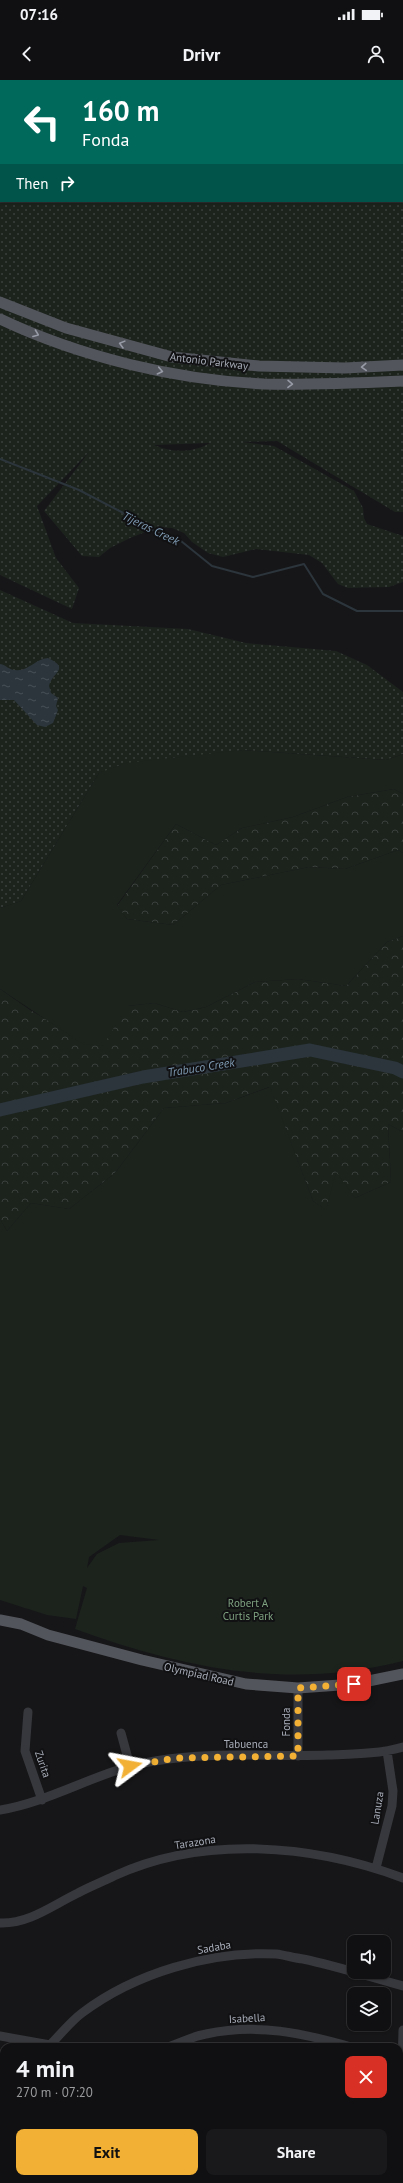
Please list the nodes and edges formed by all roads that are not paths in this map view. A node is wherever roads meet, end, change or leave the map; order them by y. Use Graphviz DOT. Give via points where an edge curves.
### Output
graph roads {
  1 [pos="0,302"];
  2 [pos="0,319"];
  3 [pos="403,365"];
  4 [pos="403,381"];
  5 [pos="0,1620"];
  6 [pos="403,1674"];
  7 [pos="298,1688"];
  8 [pos="28,1712"];
  9 [pos="121,1733"];
  10 [pos="403,1747"];
  11 [pos="387,1751"];
  12 [pos="298,1756"];
  13 [pos="130,1766"];
  14 [pos="42,1800"];
  15 [pos="0,1810"];
  16 [pos="376,1868"];
  17 [pos="403,1878"];
  18 [pos="0,1923"];
  19 [pos="403,1986"];
  20 [pos="403,2030"];
  21 [pos="0,2036"];
  22 [pos="39,2043"];
  23 [pos="52,2043"];
  24 [pos="180,2043"];
  25 [pos="336,2043"];
  26 [pos="401,2043"];
  3 -- 1 [label="main road, Antonio Parkway, one-way" via="345,368 259,366 172,357 66,328"];
  2 -- 4 [label="main road, Antonio Parkway, one-way" via="79,350 126,364 203,378 301,385"];
  5 -- 7 [label="main road, Olympiad Road" via="204,1675 246,1684"];
  6 -- 7 [label="main road, Olympiad Road" via="354,1684"];
  7 -- 12 [label="street, Fonda"];
  8 -- 14 [label="street, Zurita" via="25,1751"];
  9 -- 13 [label="street"];
  10 -- 11 [label="street, Tabuenca"];
  11 -- 12 [label="street, Tabuenca"];
  11 -- 16 [label="street, Lanuza" via="393,1791 392,1806"];
  12 -- 13 [label="street, Tabuenca" via="176,1758"];
  13 -- 14 [label="street, Tabuenca"];
  14 -- 15 [label="street, Tabuenca"];
  16 -- 17 [label="street, Tarazona"];
  16 -- 18 [label="street, Tarazona" via="329,1857 266,1849 184,1855 131,1868 23,1921"];
  19 -- 23 [label="street, Sadaba" via="317,1962 277,1954 237,1955 191,1963 114,1991 80,2014"];
  20 -- 26 [label="street"];
  21 -- 22 [label="street, Sadaba"];
  24 -- 25 [label="street, Isabella" via="206,2034 256,2028 291,2031"];
}
